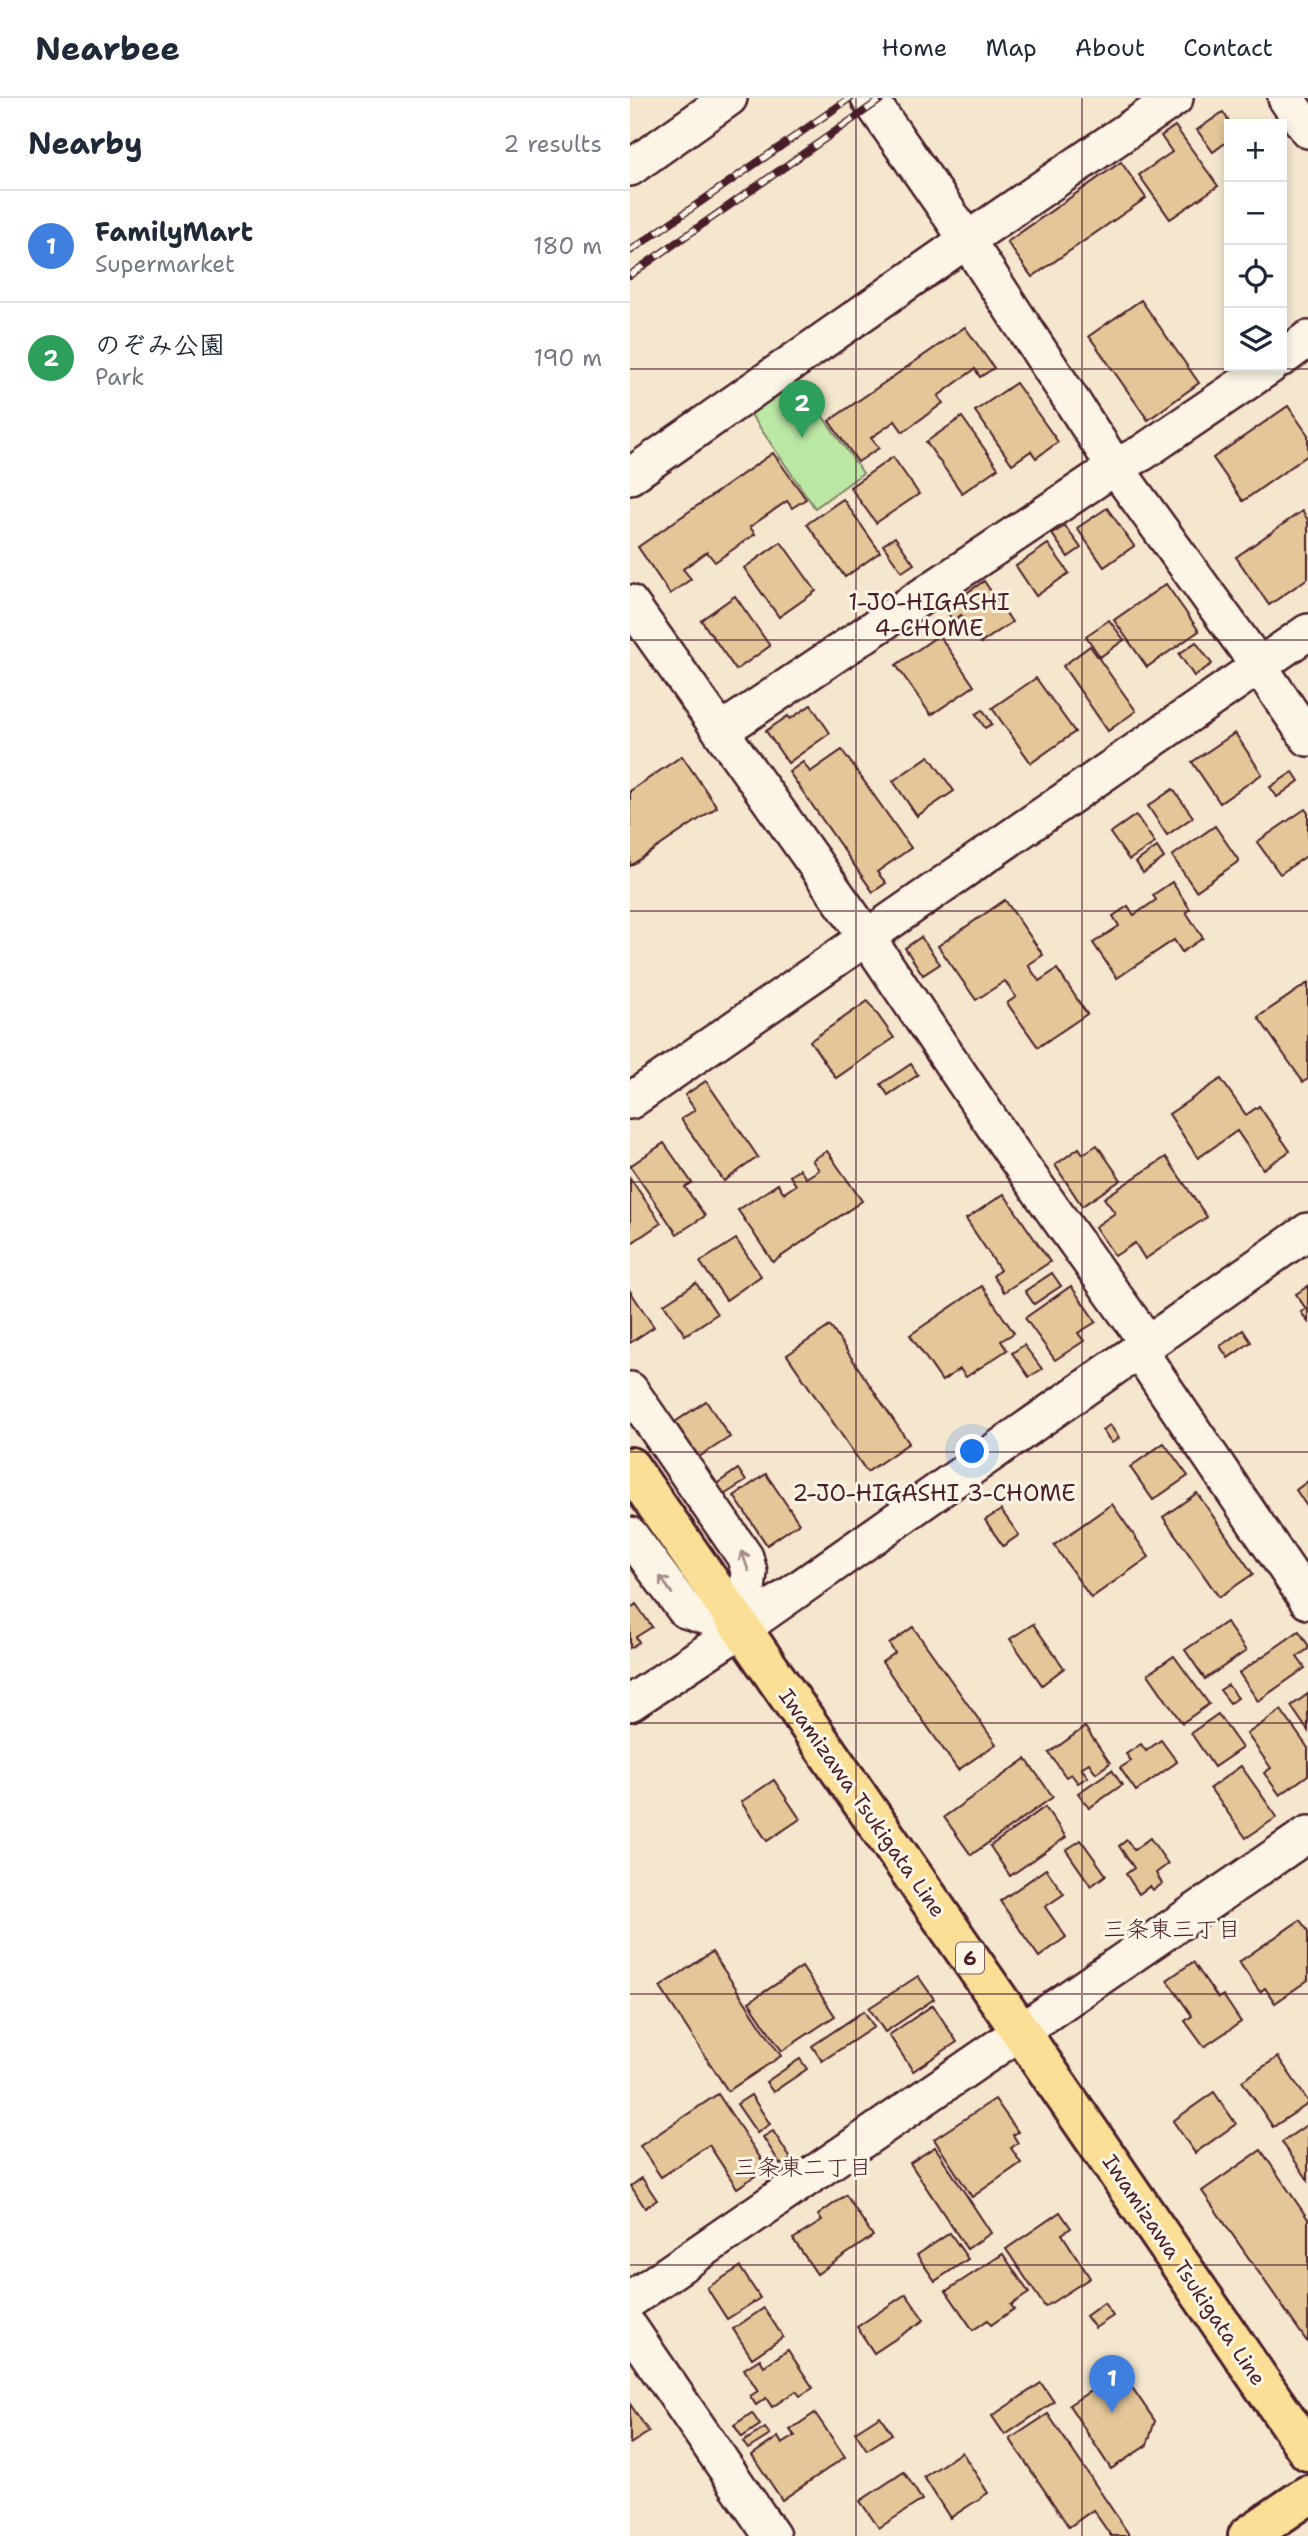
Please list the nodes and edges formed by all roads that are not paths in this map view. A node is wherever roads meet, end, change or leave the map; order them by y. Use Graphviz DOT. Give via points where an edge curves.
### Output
graph roads {
  1 [pos="729,98"];
  2 [pos="869,98"];
  3 [pos="1175,98"];
  4 [pos="1286,98"];
  5 [pos="1308,130"];
  6 [pos="630,168"];
  7 [pos="967,240"];
  8 [pos="1308,340"];
  9 [pos="1287,355"];
  10 [pos="1263,371"];
  11 [pos="1115,467"];
  12 [pos="630,476"];
  13 [pos="630,603"];
  14 [pos="1308,632"];
  15 [pos="1259,666"];
  16 [pos="721,731"];
  17 [pos="1308,738"];
  18 [pos="866,936"];
  19 [pos="630,1101"];
  20 [pos="1308,1231"];
  21 [pos="1142,1346"];
  22 [pos="630,1390"];
  23 [pos="630,1467"];
  24 [pos="630,1535"];
  25 [pos="1308,1601"];
  26 [pos="743,1628"];
  27 [pos="630,1703"];
  28 [pos="1308,1834"];
  29 [pos="1021,2032"];
  30 [pos="630,2300"];
  31 [pos="630,2328"];
  32 [pos="1308,2451"];
  33 [pos="1308,2495"];
  34 [pos="772,2536"];
  35 [pos="1248,2536"];
  1 -- 6 [label="street"];
  2 -- 7 [label="street"];
  3 -- 7 [label="street"];
  4 -- 5 [label="street"];
  7 -- 11 [label="street"];
  7 -- 12 [label="street"];
  8 -- 9 [label="street"];
  10 -- 11 [label="street"];
  11 -- 15 [label="street"];
  11 -- 16 [label="street"];
  13 -- 16 [label="street"];
  14 -- 15 [label="street"];
  15 -- 17 [label="street"];
  15 -- 18 [label="street"];
  16 -- 18 [label="street"];
  18 -- 19 [label="street"];
  18 -- 21 [label="street"];
  20 -- 21 [label="street"];
  21 -- 25 [label="street"];
  21 -- 26 [label="street"];
  26 -- 22 [label="street, one-way" via="749,1572 745,1557"];
  23 -- 26 [label="main road, Iwamizawa Tsukigata Line / 6"];
  26 -- 24 [label="street, one-way" via="685,1610"];
  26 -- 27 [label="street"];
  26 -- 29 [label="main road, Iwamizawa Tsukigata Line / 6"];
  28 -- 29 [label="street"];
  29 -- 30 [label="street"];
  29 -- 32 [label="main road, Iwamizawa Tsukigata Line / 6"];
  31 -- 34 [label="street"];
  33 -- 35 [label="main road"];
}
